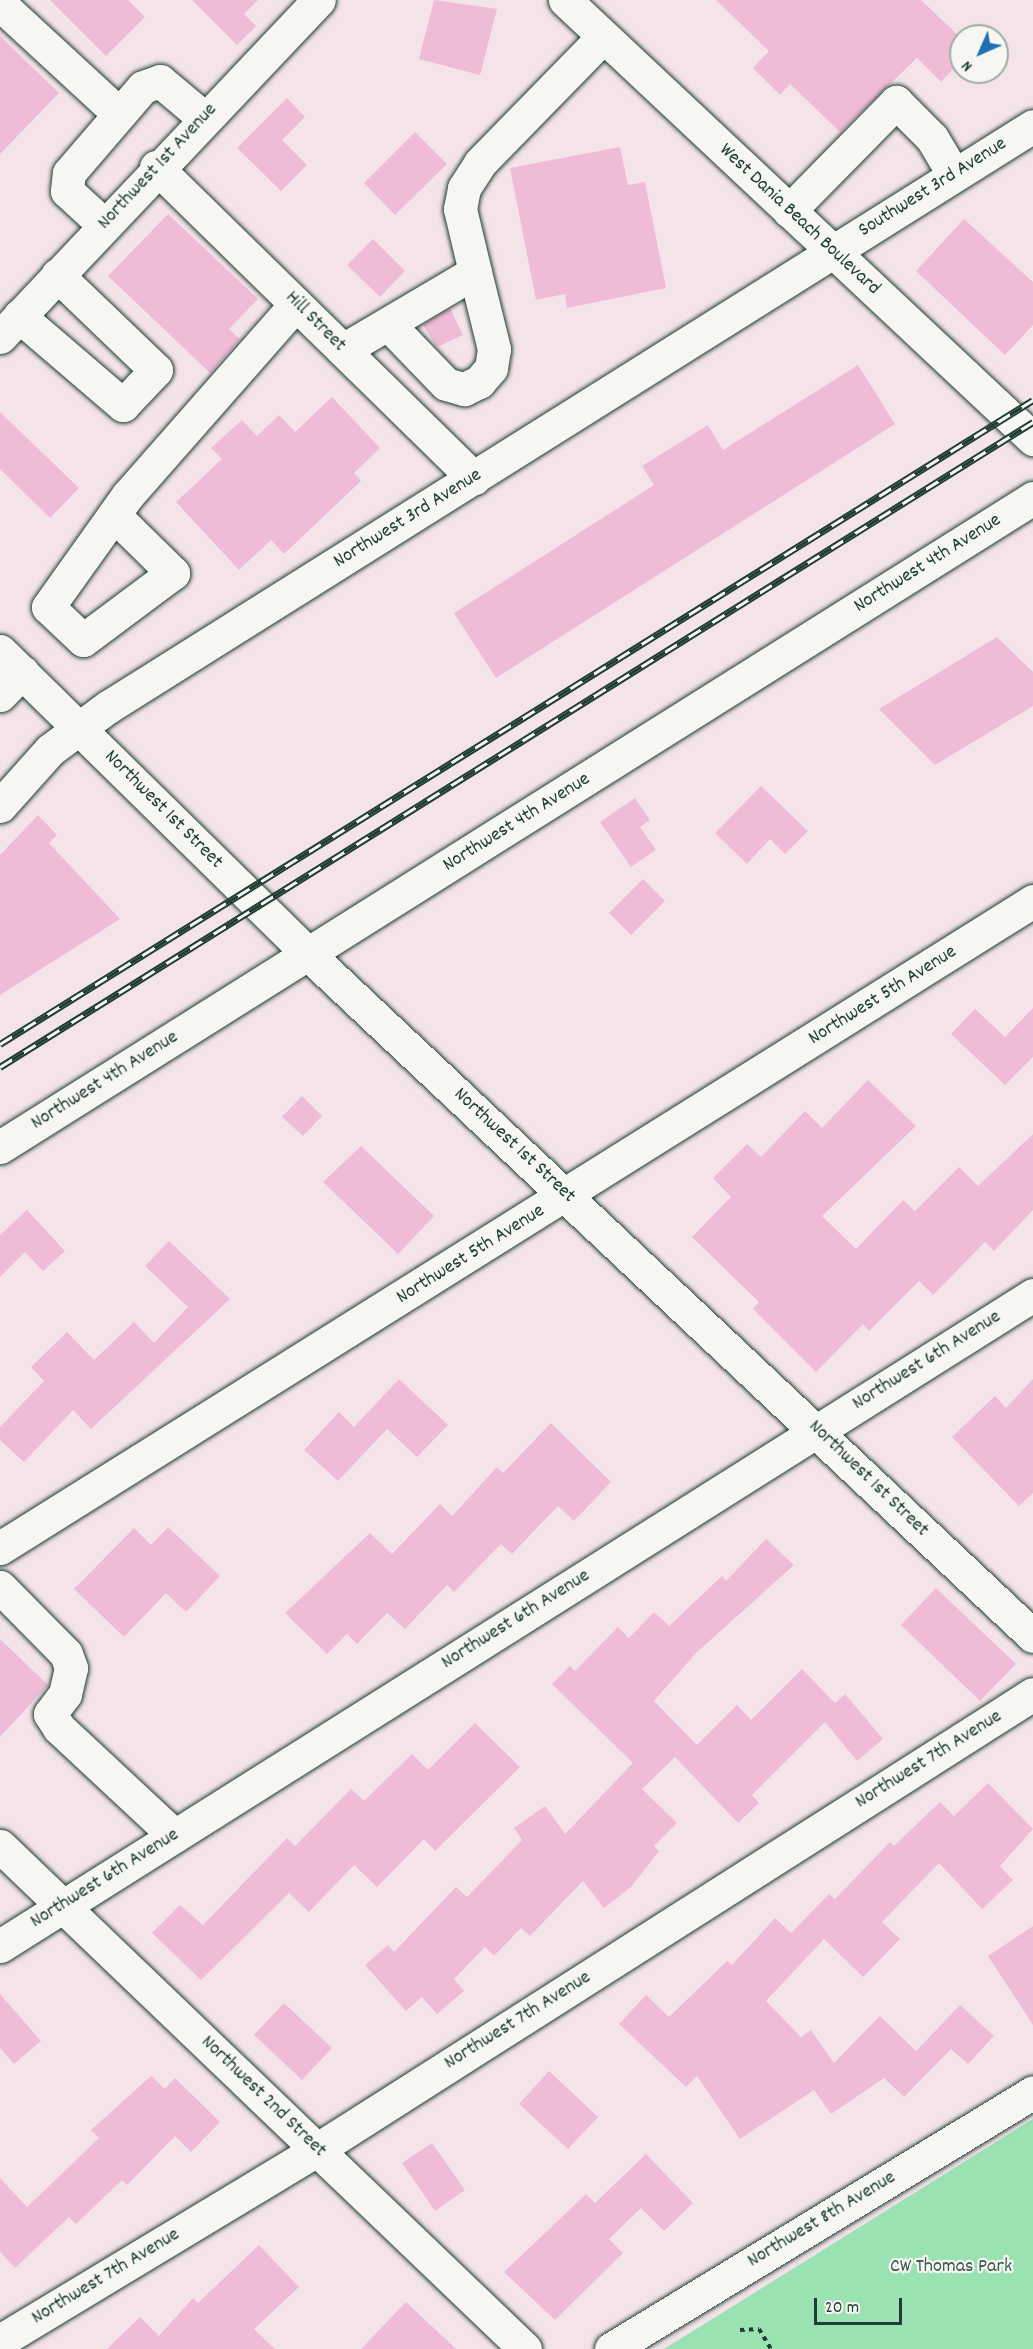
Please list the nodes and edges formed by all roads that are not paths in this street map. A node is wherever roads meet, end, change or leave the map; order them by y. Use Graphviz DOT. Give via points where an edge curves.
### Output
graph roads {
  1 [pos="319,0"];
  2 [pos="0,4"];
  3 [pos="588,13"];
  4 [pos="119,114"];
  5 [pos="204,118"];
  6 [pos="1033,126"];
  7 [pos="156,167"];
  8 [pos="954,175"];
  9 [pos="789,211"];
  10 [pos="103,224"];
  11 [pos="832,251"];
  12 [pos="475,272"];
  13 [pos="57,275"];
  14 [pos="296,304"];
  15 [pos="388,324"];
  16 [pos="9,326"];
  17 [pos="343,350"];
  18 [pos="1033,439"];
  19 [pos="474,478"];
  20 [pos="1033,498"];
  21 [pos="114,515"];
  22 [pos="7,673"];
  23 [pos="80,727"];
  24 [pos="0,806"];
  25 [pos="1033,902"];
  26 [pos="308,954"];
  27 [pos="0,1147"];
  28 [pos="567,1195"];
  29 [pos="1033,1295"];
  30 [pos="817,1430"];
  31 [pos="0,1548"];
  32 [pos="0,1587"];
  33 [pos="1033,1636"];
  34 [pos="1033,1694"];
  35 [pos="175,1836"];
  36 [pos="0,1846"];
  37 [pos="64,1905"];
  38 [pos="0,1946"];
  39 [pos="1033,2092"];
  40 [pos="318,2149"];
  41 [pos="0,2341"];
  42 [pos="525,2349"];
  43 [pos="611,2349"];
  1 -- 5 [label="street, Northwest 1st Avenue"];
  2 -- 4 [label="street"];
  3 -- 9 [label="street, West Dania Beach Boulevard"];
  3 -- 12 [label="street" via="464,188 460,208"];
  4 -- 5 [label="street" via="142,87 160,81"];
  4 -- 10 [label="street" via="69,173 67,191"];
  5 -- 7 [label="street, Northwest 1st Avenue"];
  6 -- 8 [label="street, Southwest 3rd Avenue"];
  7 -- 10 [label="street, Northwest 1st Avenue"];
  7 -- 14 [label="street, Hill Street"];
  8 -- 9 [label="street" via="932,138 896,102"];
  8 -- 11 [label="street, Southwest 3rd Avenue"];
  9 -- 11 [label="street, West Dania Beach Boulevard"];
  10 -- 13 [label="street, Northwest 1st Avenue"];
  11 -- 18 [label="street, West Dania Beach Boulevard"];
  11 -- 19 [label="street, Northwest 3rd Avenue"];
  12 -- 15 [label="street"];
  12 -- 15 [label="street" via="494,349 491,368 479,382 464,390 446,384"];
  13 -- 16 [label="street, Northwest 1st Avenue"];
  13 -- 16 [label="street" via="156,370 123,405"];
  14 -- 17 [label="street, Hill Street"];
  14 -- 21 [label="street"];
  15 -- 17 [label="street"];
  17 -- 19 [label="street, Hill Street"];
  19 -- 23 [label="street, Northwest 3rd Avenue"];
  20 -- 26 [label="street, Northwest 4th Avenue"];
  22 -- 23 [label="street, Northwest 1st Street"];
  23 -- 24 [label="street, Northwest 3rd Avenue" via="50,750"];
  23 -- 26 [label="street, Northwest 1st Street"];
  25 -- 28 [label="street, Northwest 5th Avenue"];
  26 -- 27 [label="street, Northwest 4th Avenue"];
  26 -- 28 [label="street, Northwest 1st Street"];
  28 -- 30 [label="street, Northwest 1st Street"];
  28 -- 31 [label="street, Northwest 5th Avenue"];
  29 -- 30 [label="street, Northwest 6th Avenue"];
  30 -- 33 [label="street, Northwest 1st Street"];
  30 -- 35 [label="street, Northwest 6th Avenue"];
  32 -- 35 [label="street" via="66,1654 71,1668 65,1694 50,1714 59,1728"];
  34 -- 40 [label="street, Northwest 7th Avenue"];
  35 -- 37 [label="street, Northwest 6th Avenue"];
  36 -- 37 [label="street, Northwest 2nd Street"];
  37 -- 38 [label="street, Northwest 6th Avenue"];
  37 -- 40 [label="street, Northwest 2nd Street"];
  39 -- 43 [label="street, Northwest 8th Avenue"];
  40 -- 41 [label="street, Northwest 7th Avenue"];
  40 -- 42 [label="street, Northwest 2nd Street"];
}
